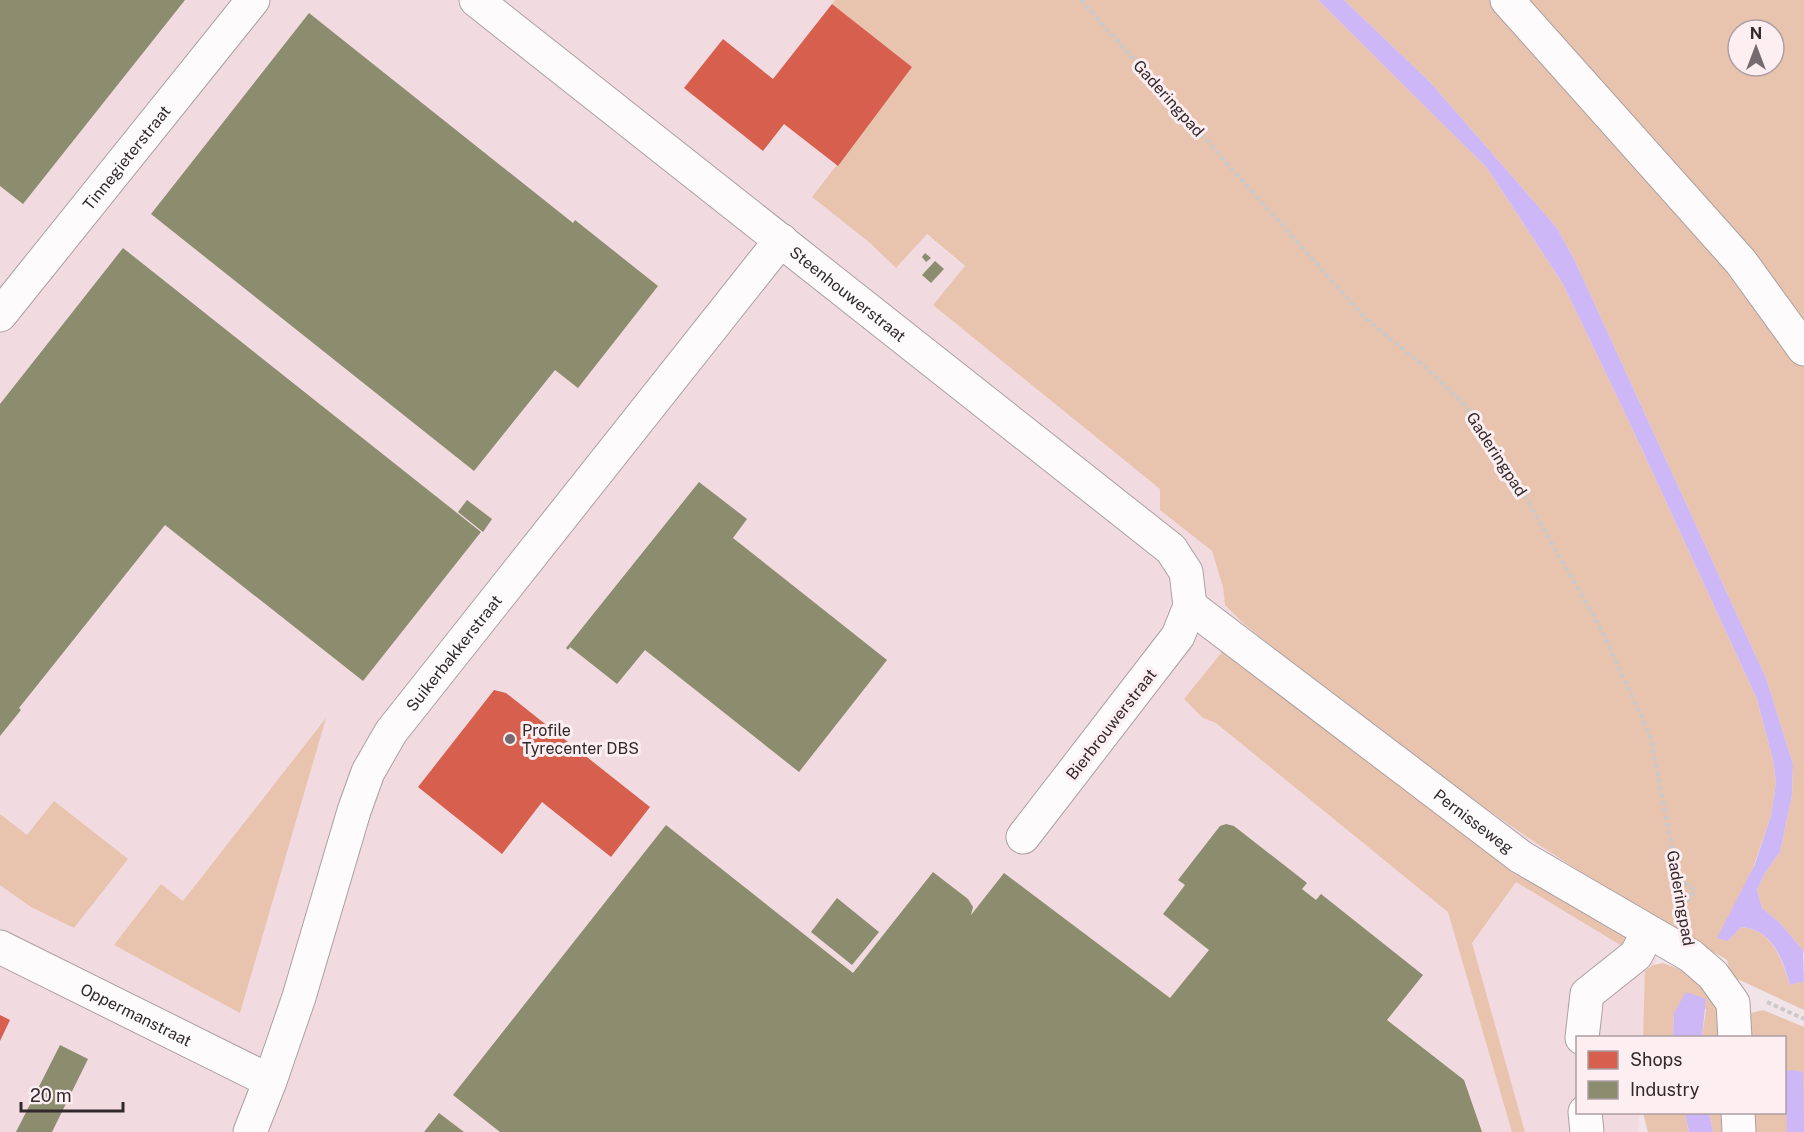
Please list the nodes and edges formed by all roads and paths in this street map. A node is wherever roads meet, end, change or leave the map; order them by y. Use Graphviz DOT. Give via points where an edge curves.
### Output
graph roads {
  1 [pos="253,0"];
  2 [pos="476,0"];
  3 [pos="1081,0"];
  4 [pos="1507,0"];
  5 [pos="781,240"];
  6 [pos="0,315"];
  7 [pos="1804,349"];
  8 [pos="1190,606"];
  9 [pos="1023,837"];
  10 [pos="1678,876"];
  11 [pos="1684,906"];
  12 [pos="1648,932"];
  13 [pos="0,947"];
  14 [pos="1691,956"];
  15 [pos="1582,1036"];
  16 [pos="1735,1036"];
  17 [pos="270,1081"];
  18 [pos="1585,1114"];
  19 [pos="1738,1114"];
  20 [pos="250,1132"];
  21 [pos="1587,1132"];
  22 [pos="1740,1132"];
  1 -- 6 [label="street, Tinnegieterstraat"];
  2 -- 5 [label="street, Steenhouwerstraat"];
  3 -- 10 [label="path, Gaderingpad" via="1366,319 1461,401 1486,433 1600,627 1650,735"];
  4 -- 7 [label="street" via="1741,262"];
  5 -- 8 [label="street, Steenhouwerstraat" via="1171,549 1186,572"];
  5 -- 17 [label="street, Suikerbakkerstraat" via="391,732 368,772 354,811"];
  8 -- 9 [label="street, Bierbrouwerstraat" via="1178,636"];
  8 -- 12 [label="street, Pernisseweg" via="1521,857"];
  10 -- 11 [label="path, Gaderingpad"];
  10 -- 11 [label="path" via="1695,891"];
  11 -- 14 [label="path, Gaderingpad"];
  12 -- 14 [label="street, Pernisseweg"];
  12 -- 15 [label="street" via="1636,955 1587,994"];
  13 -- 17 [label="street, Oppermanstraat"];
  14 -- 16 [label="street, Pernisseweg" via="1713,975 1733,1004"];
  17 -- 20 [label="street, Suikerbakkerstraat"];
  18 -- 21 [label="street"];
  19 -- 22 [label="street"];
}
